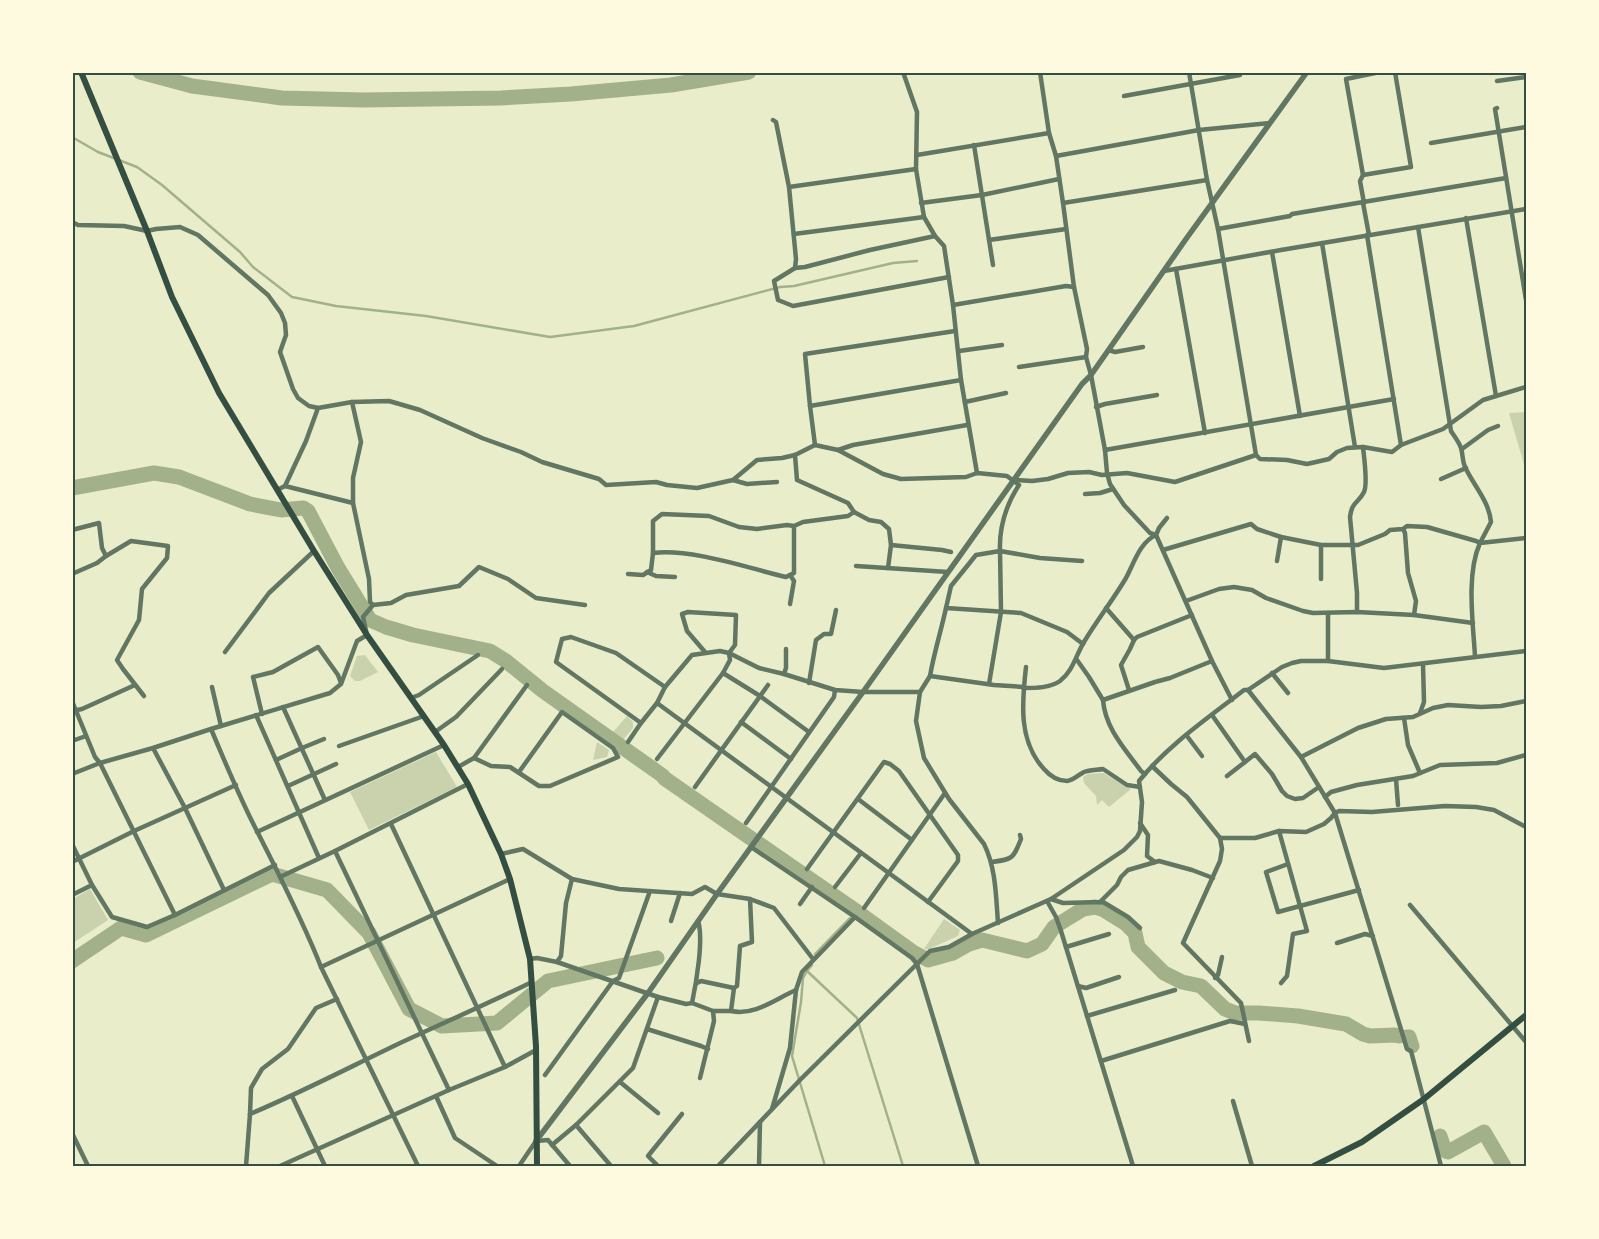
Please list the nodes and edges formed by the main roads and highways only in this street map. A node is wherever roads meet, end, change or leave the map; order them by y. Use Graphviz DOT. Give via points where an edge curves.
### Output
graph roads {
  1 [pos="81,72"];
  2 [pos="1526,1015"];
  3 [pos="537,1166"];
  4 [pos="1314,1166"];
  1 -- 3 [label="main road" via="172,297 219,393 367,635 468,784 500,854 510,879 530,959 536,1050"];
  2 -- 4 [label="main road" via="1424,1099 1362,1142"];
}
